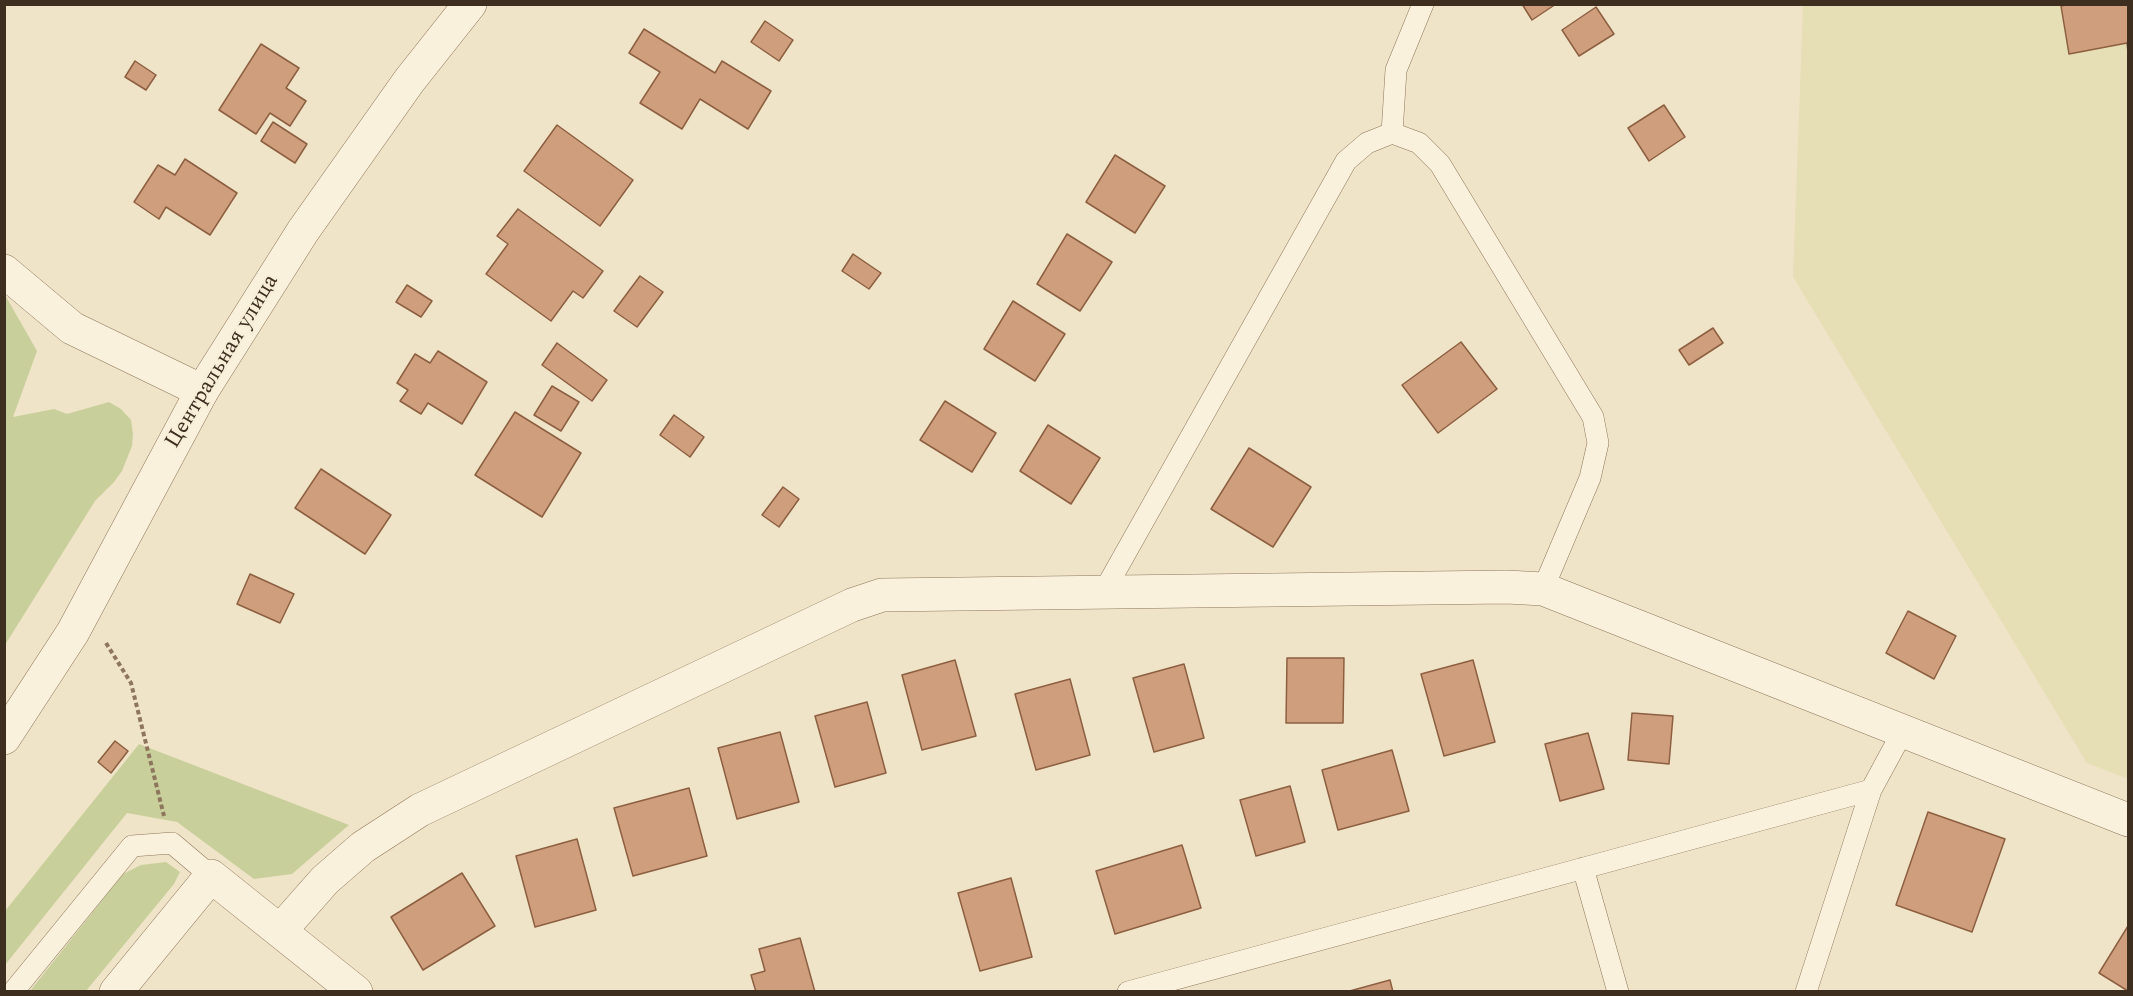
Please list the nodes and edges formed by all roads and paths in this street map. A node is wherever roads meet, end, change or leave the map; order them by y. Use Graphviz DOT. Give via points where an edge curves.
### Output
graph roads {
  1 [pos="470,4"];
  2 [pos="1423,4"];
  3 [pos="1392,133"];
  4 [pos="4,271"];
  5 [pos="202,391"];
  6 [pos="1543,590"];
  7 [pos="1103,593"];
  8 [pos="105,642"];
  9 [pos="1903,730"];
  10 [pos="4,738"];
  11 [pos="1871,790"];
  12 [pos="2128,820"];
  13 [pos="172,843"];
  14 [pos="1582,868"];
  15 [pos="211,876"];
  16 [pos="280,931"];
  17 [pos="13,992"];
  18 [pos="116,992"];
  19 [pos="356,992"];
  20 [pos="1128,992"];
  21 [pos="1617,992"];
  22 [pos="1806,992"];
  1 -- 5 [label="street, Центральная улица" via="409,81 303,231"];
  2 -- 3 [label="lane" via="1396,70"];
  3 -- 6 [label="lane" via="1419,143 1440,164 1593,417 1598,443 1590,478"];
  3 -- 7 [label="lane" via="1367,143 1346,161"];
  4 -- 5 [label="street" via="72,328"];
  5 -- 10 [label="street, Центральная улица" via="73,632"];
  6 -- 7 [label="street" via="1507,587"];
  6 -- 9 [label="street"];
  7 -- 16 [label="street" via="882,595 852,605 420,810 363,847 325,880"];
  8 -- 13 [label="path" via="131,682"];
  9 -- 11 [label="lane"];
  9 -- 12 [label="street"];
  11 -- 14 [label="lane"];
  11 -- 22 [label="lane"];
  13 -- 15 [label="lane"];
  13 -- 17 [label="lane" via="132,846"];
  14 -- 20 [label="lane"];
  14 -- 21 [label="lane"];
  15 -- 16 [label="street"];
  15 -- 18 [label="street"];
  16 -- 19 [label="street"];
}
